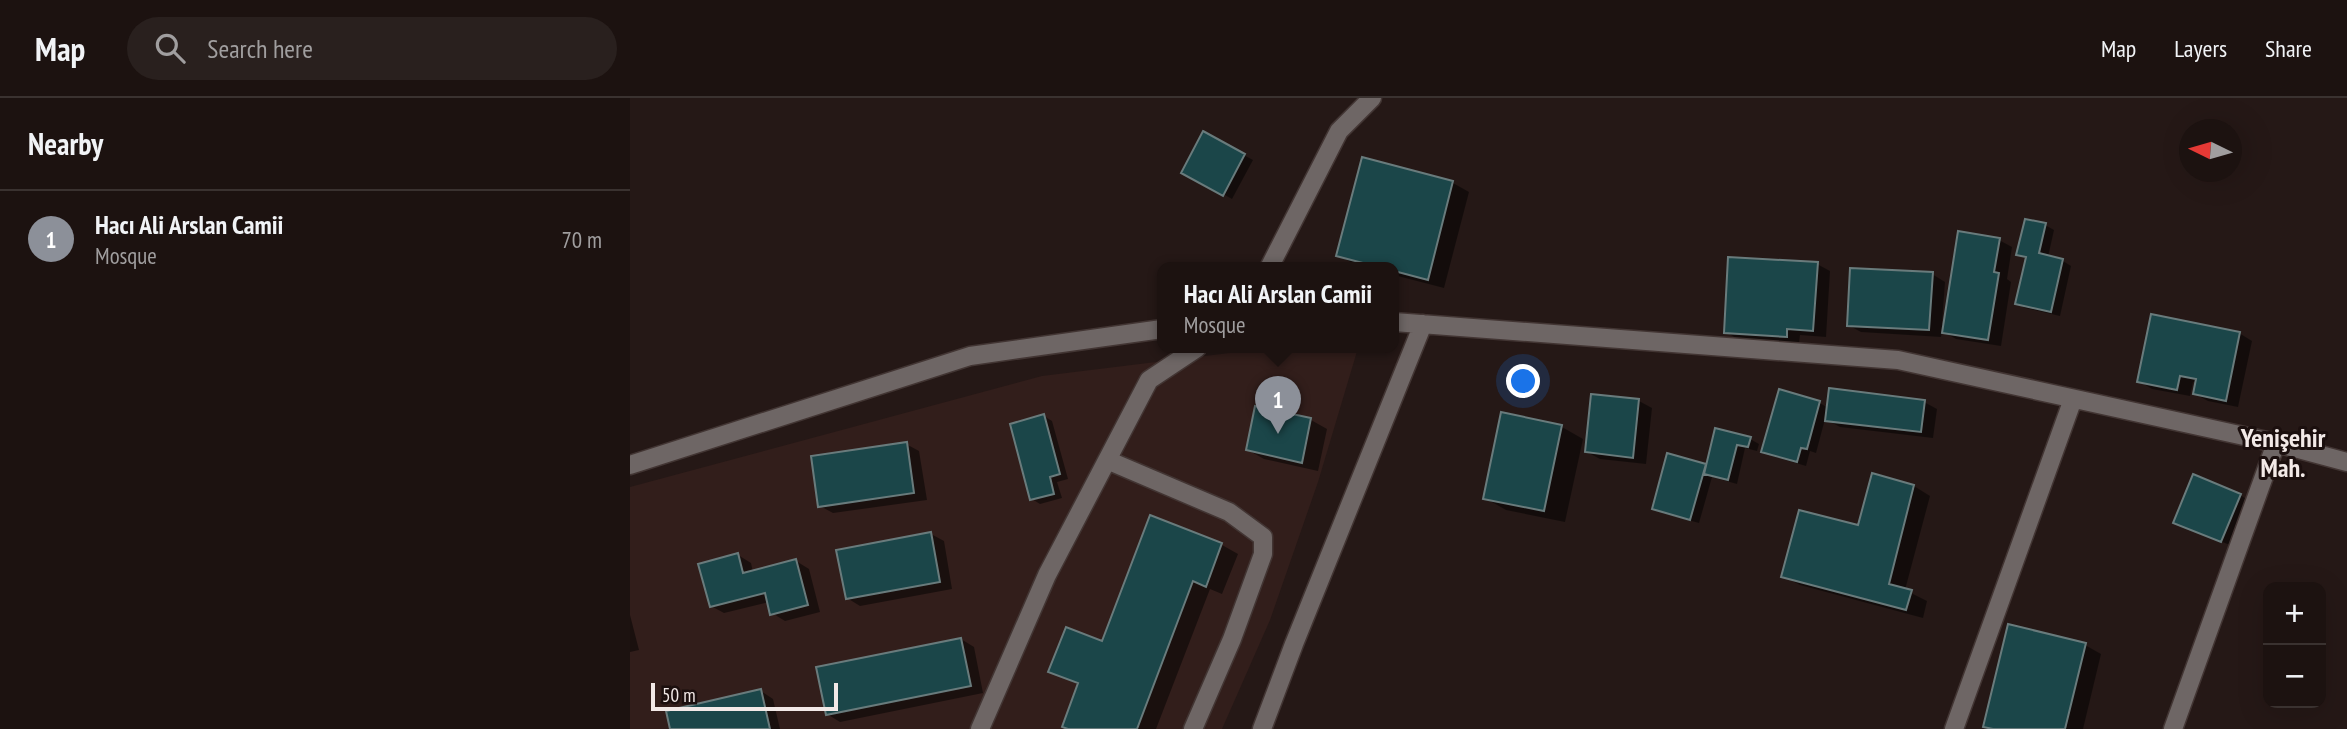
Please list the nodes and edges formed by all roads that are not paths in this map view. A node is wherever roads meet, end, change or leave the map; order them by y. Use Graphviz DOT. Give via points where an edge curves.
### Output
graph roads {
  1 [pos="1372,98"];
  2 [pos="1272,262"];
  3 [pos="1399,322"];
  4 [pos="1423,324"];
  5 [pos="1157,330"];
  6 [pos="1190,353"];
  7 [pos="2073,399"];
  8 [pos="2276,443"];
  9 [pos="1107,460"];
  10 [pos="2347,462"];
  11 [pos="630,464"];
  12 [pos="978,728"];
  13 [pos="1193,729"];
  14 [pos="1262,729"];
  15 [pos="1954,729"];
  16 [pos="2173,729"];
  1 -- 2 [label="street" via="1339,131"];
  3 -- 4 [label="street"];
  4 -- 7 [label="street" via="1898,360"];
  4 -- 14 [label="street"];
  5 -- 11 [label="street" via="970,356"];
  6 -- 9 [label="street" via="1149,380"];
  7 -- 8 [label="street"];
  7 -- 15 [label="street"];
  8 -- 10 [label="street"];
  8 -- 16 [label="street"];
  9 -- 12 [label="street" via="1046,575"];
  9 -- 13 [label="street" via="1229,512 1263,537 1264,554"];
}
